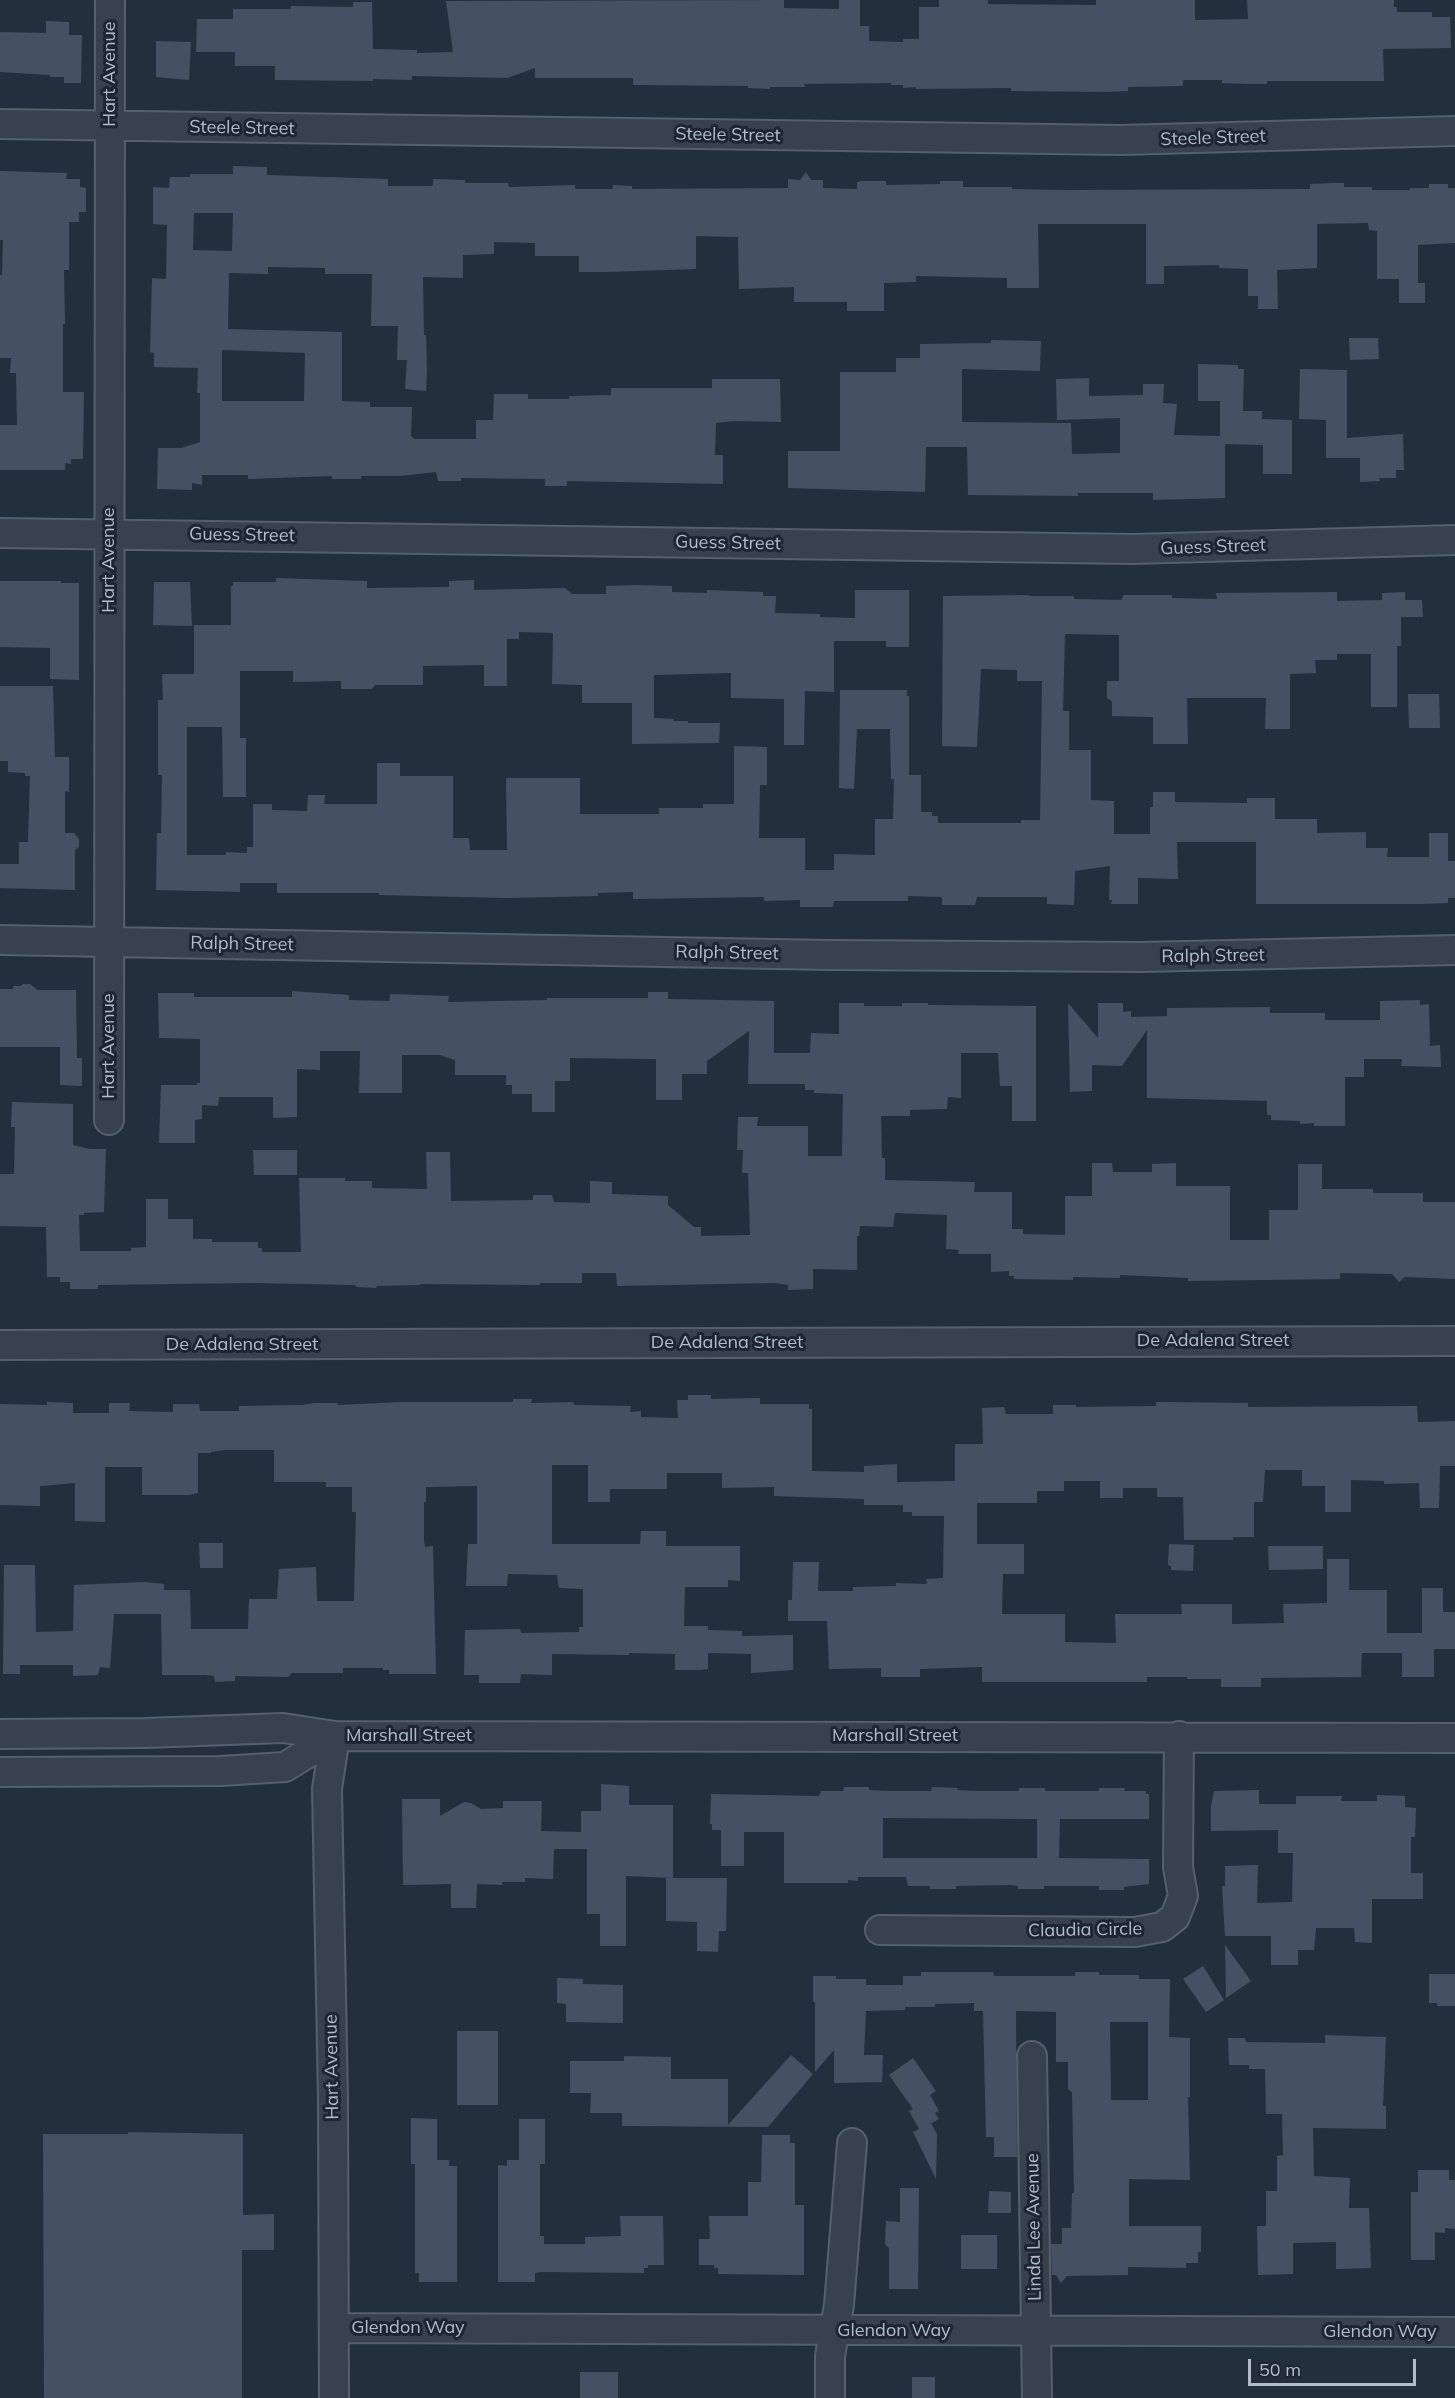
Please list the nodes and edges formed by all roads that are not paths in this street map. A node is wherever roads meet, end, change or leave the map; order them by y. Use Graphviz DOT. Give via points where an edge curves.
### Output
graph roads {
  1 [pos="110,0"];
  2 [pos="0,124"];
  3 [pos="110,126"];
  4 [pos="1455,131"];
  5 [pos="0,532"];
  6 [pos="110,533"];
  7 [pos="1455,540"];
  8 [pos="0,940"];
  9 [pos="109,942"];
  10 [pos="1455,950"];
  11 [pos="109,1120"];
  12 [pos="1455,1341"];
  13 [pos="0,1345"];
  14 [pos="0,1734"];
  15 [pos="335,1736"];
  16 [pos="1179,1737"];
  17 [pos="1455,1738"];
  18 [pos="0,1772"];
  19 [pos="880,1930"];
  20 [pos="1032,2056"];
  21 [pos="852,2143"];
  22 [pos="334,2328"];
  23 [pos="834,2331"];
  24 [pos="1036,2331"];
  25 [pos="1455,2332"];
  26 [pos="334,2398"];
  27 [pos="830,2398"];
  28 [pos="1037,2398"];
  1 -- 3 [label="street, Hart Avenue"];
  2 -- 3 [label="street, Steele Street"];
  3 -- 4 [label="street, Steele Street" via="1119,140"];
  3 -- 6 [label="street, Hart Avenue"];
  5 -- 6 [label="street, Guess Street"];
  6 -- 7 [label="street, Guess Street" via="1121,549"];
  6 -- 9 [label="street, Hart Avenue"];
  8 -- 9 [label="street, Ralph Street"];
  9 -- 10 [label="street, Ralph Street" via="1129,957"];
  9 -- 11 [label="street, Hart Avenue"];
  12 -- 13 [label="street, De Adalena Street"];
  14 -- 15 [label="street, Marshall Street" via="283,1728"];
  15 -- 16 [label="street, Marshall Street"];
  15 -- 18 [label="street, Marshall Street" via="285,1767 220,1772"];
  15 -- 22 [label="street, Hart Avenue" via="327,1789"];
  16 -- 17 [label="street, Marshall Street"];
  16 -- 19 [label="street, Claudia Circle" via="1178,1867 1183,1896 1175,1917 1162,1927 1135,1932"];
  20 -- 24 [label="street, Linda Lee Avenue"];
  21 -- 23 [label="street"];
  22 -- 23 [label="street, Glendon Way"];
  22 -- 26 [label="street, Hart Avenue"];
  23 -- 24 [label="street, Glendon Way"];
  23 -- 27 [label="street"];
  24 -- 25 [label="street, Glendon Way"];
  24 -- 28 [label="street, Linda Lee Avenue"];
}
